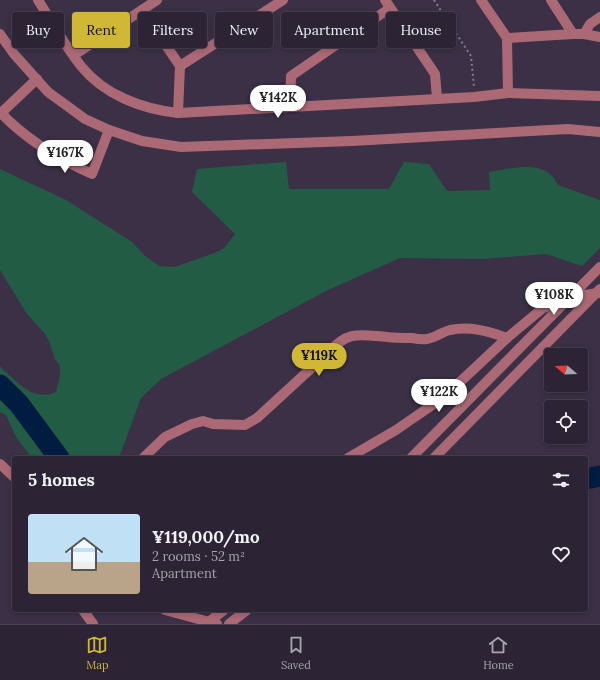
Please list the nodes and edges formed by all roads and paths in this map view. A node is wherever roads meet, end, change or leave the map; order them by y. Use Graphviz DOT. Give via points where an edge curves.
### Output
graph roads {
  1 [pos="38,0"];
  2 [pos="157,0"];
  3 [pos="283,0"];
  4 [pos="434,0"];
  5 [pos="481,0"];
  6 [pos="551,0"];
  7 [pos="388,4"];
  8 [pos="142,10"];
  9 [pos="600,17"];
  10 [pos="0,34"];
  11 [pos="573,34"];
  12 [pos="584,34"];
  13 [pos="600,37"];
  14 [pos="507,38"];
  15 [pos="74,55"];
  16 [pos="180,66"];
  17 [pos="37,78"];
  18 [pos="508,94"];
  19 [pos="600,96"];
  20 [pos="474,97"];
  21 [pos="437,98"];
  22 [pos="290,107"];
  23 [pos="178,112"];
  24 [pos="1,113"];
  25 [pos="109,130"];
  26 [pos="600,132"];
  27 [pos="600,267"];
  28 [pos="600,289"];
  29 [pos="600,293"];
  30 [pos="507,338"];
  31 [pos="145,456"];
  32 [pos="351,456"];
  33 [pos="413,456"];
  34 [pos="436,456"];
  35 [pos="0,464"];
  36 [pos="12,475"];
  37 [pos="84,612"];
  38 [pos="172,612"];
  39 [pos="221,612"];
  40 [pos="244,612"];
  41 [pos="190,617"];
  42 [pos="93,624"];
  43 [pos="206,624"];
  44 [pos="217,624"];
  45 [pos="229,624"];
  1 -- 15 [label="street"];
  2 -- 8 [label="street"];
  3 -- 16 [label="street"];
  4 -- 20 [label="path" via="471,56"];
  5 -- 14 [label="street"];
  6 -- 11 [label="street"];
  7 -- 21 [label="street" via="435,74"];
  7 -- 22 [label="street" via="291,76"];
  8 -- 15 [label="street"];
  8 -- 16 [label="street"];
  9 -- 12 [label="street" via="590,24"];
  10 -- 17 [label="street" via="14,54"];
  11 -- 12 [label="street"];
  11 -- 14 [label="street"];
  12 -- 13 [label="street"];
  14 -- 18 [label="street"];
  15 -- 23 [label="street" via="82,67 103,87 126,100 158,110"];
  16 -- 23 [label="street"];
  17 -- 24 [label="street"];
  17 -- 25 [label="street" via="48,92 85,119"];
  18 -- 19 [label="street"];
  18 -- 20 [label="street"];
  20 -- 21 [label="street"];
  21 -- 22 [label="street"];
  22 -- 23 [label="street"];
  24 -- 25 [label="street" via="12,126 66,162 92,174"];
  25 -- 26 [label="street" via="142,140 181,147 568,129"];
  27 -- 33 [label="street, bridge"];
  28 -- 34 [label="street, bridge"];
  29 -- 30 [label="street" via="584,295 543,308"];
  30 -- 31 [label="street" via="483,330 469,329 450,330 428,339 350,336 337,343 257,418 245,425 213,424 203,421 192,424 165,437"];
  30 -- 32 [label="street" via="444,397 396,430"];
  35 -- 36 [label="street"];
  37 -- 42 [label="street"];
  38 -- 41 [label="street"];
  39 -- 43 [label="street, bridge"];
  40 -- 45 [label="street"];
  41 -- 44 [label="street"];
}
